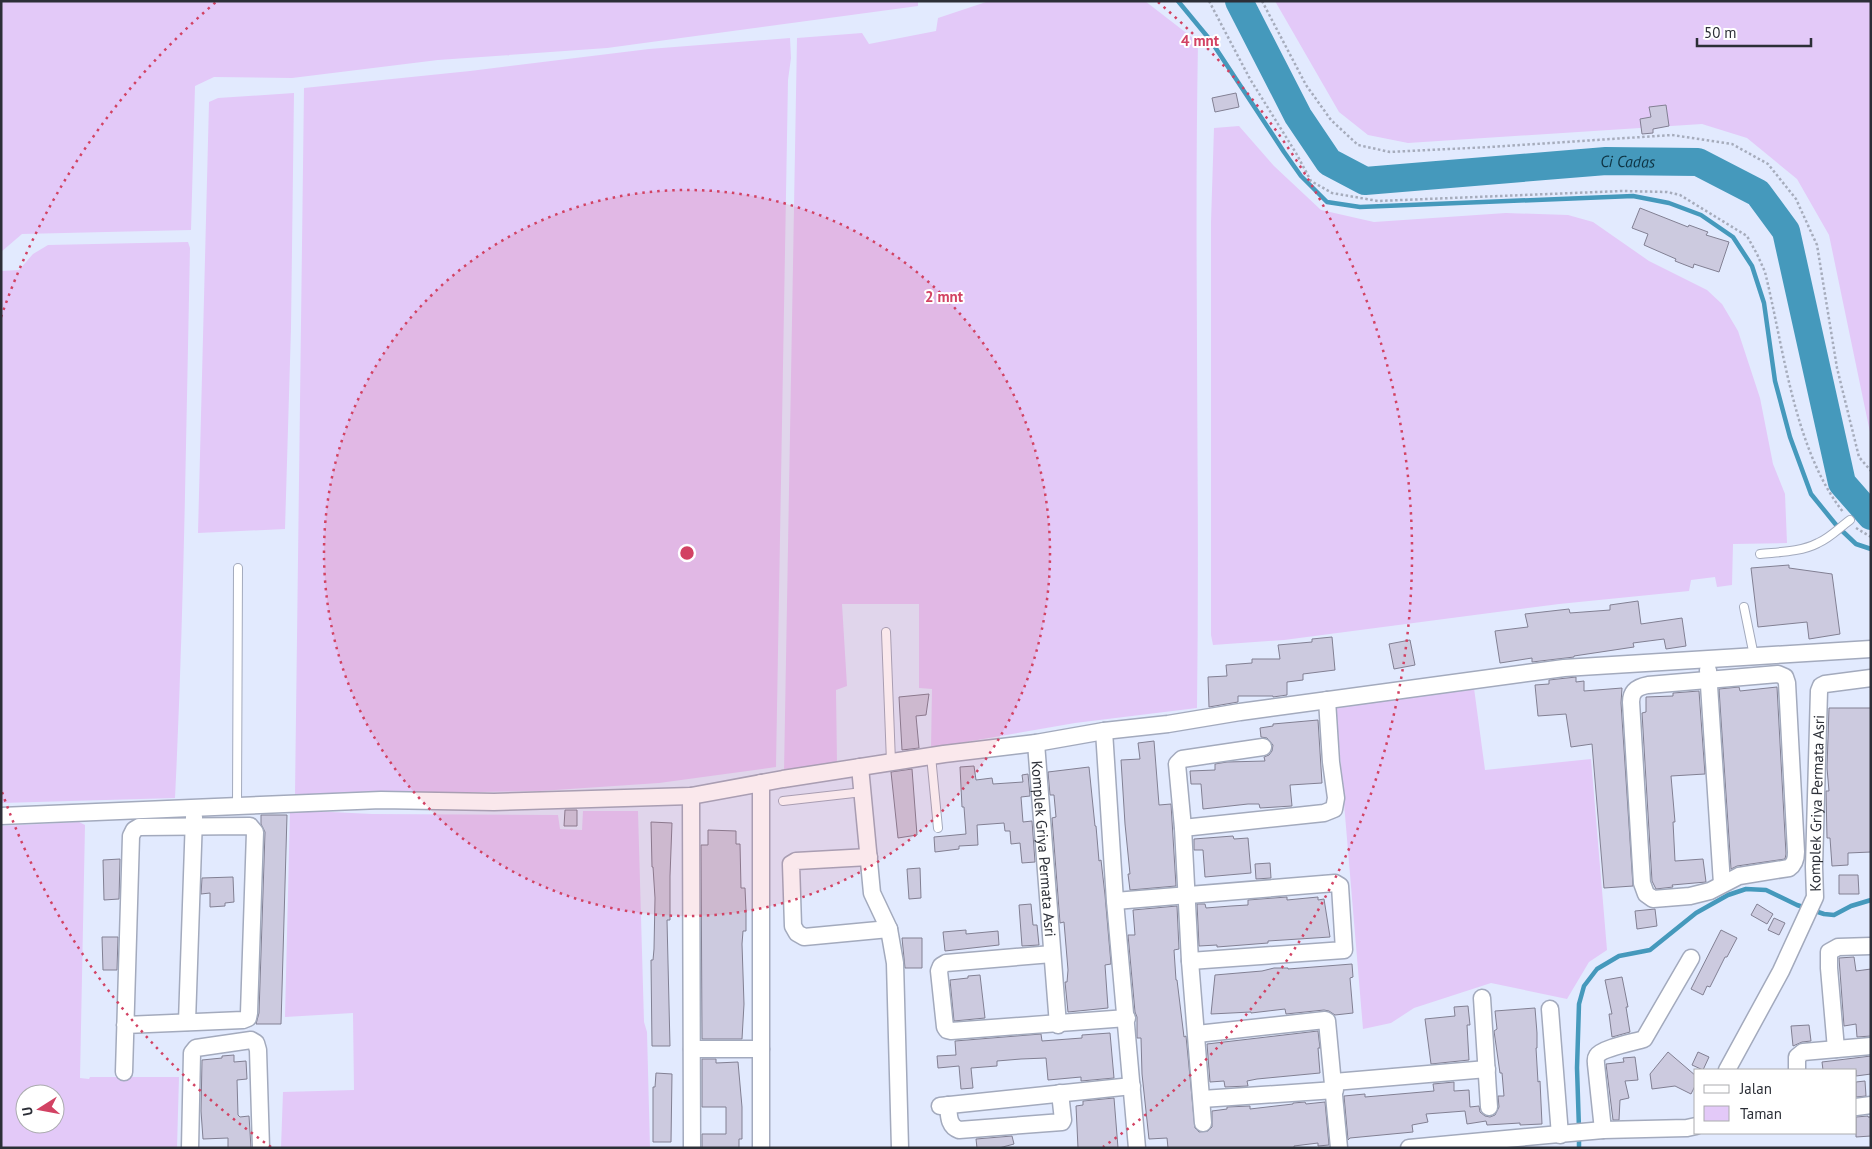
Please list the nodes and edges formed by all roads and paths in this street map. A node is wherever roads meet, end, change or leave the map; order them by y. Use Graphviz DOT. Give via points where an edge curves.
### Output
graph roads {
  1 [pos="1209,1"];
  2 [pos="1262,1"];
  3 [pos="1871,471"];
  4 [pos="1847,522"];
  5 [pos="1871,537"];
  6 [pos="1760,554"];
  7 [pos="238,568"];
  8 [pos="1744,607"];
  9 [pos="886,632"];
  10 [pos="1871,649"];
  11 [pos="1754,656"];
  12 [pos="1707,658"];
  13 [pos="1871,678"];
  14 [pos="1709,680"];
  15 [pos="1327,700"];
  16 [pos="1104,731"];
  17 [pos="1036,743"];
  18 [pos="1263,747"];
  19 [pos="931,756"];
  20 [pos="891,762"];
  21 [pos="860,767"];
  22 [pos="761,783"];
  23 [pos="862,792"];
  24 [pos="691,796"];
  25 [pos="783,801"];
  26 [pos="237,806"];
  27 [pos="194,807"];
  28 [pos="1,816"];
  29 [pos="194,827"];
  30 [pos="938,828"];
  31 [pos="1183,828"];
  32 [pos="869,857"];
  33 [pos="1722,884"];
  34 [pos="1186,894"];
  35 [pos="1115,901"];
  36 [pos="889,929"];
  37 [pos="1871,946"];
  38 [pos="1052,954"];
  39 [pos="1691,958"];
  40 [pos="1190,961"];
  41 [pos="1482,998"];
  42 [pos="1550,1009"];
  43 [pos="1127,1018"];
  44 [pos="187,1022"];
  45 [pos="126,1025"];
  46 [pos="1058,1025"];
  47 [pos="1197,1034"];
  48 [pos="1871,1046"];
  49 [pos="761,1049"];
  50 [pos="1836,1049"];
  51 [pos="692,1050"];
  52 [pos="1487,1069"];
  53 [pos="1728,1069"];
  54 [pos="1797,1069"];
  55 [pos="124,1072"];
  56 [pos="1132,1086"];
  57 [pos="1334,1086"];
  58 [pos="1060,1093"];
  59 [pos="1202,1099"];
  60 [pos="1871,1105"];
  61 [pos="1489,1107"];
  62 [pos="1857,1107"];
  63 [pos="1203,1123"];
  64 [pos="1694,1126"];
  65 [pos="1603,1130"];
  66 [pos="1571,1134"];
  67 [pos="190,1148"];
  68 [pos="261,1148"];
  69 [pos="692,1148"];
  70 [pos="761,1148"];
  71 [pos="900,1148"];
  72 [pos="1137,1148"];
  73 [pos="1339,1148"];
  74 [pos="1409,1148"];
  1 -- 4 [label="path" via="1250,79 1311,181 1332,193 1378,201 1667,192 1680,195 1747,236 1764,272 1801,426 1819,475"];
  2 -- 3 [label="path" via="1306,85 1332,120 1358,144 1390,152 1672,135 1732,144 1768,164 1796,199 1817,245 1837,368 1859,457"];
  4 -- 5 [label="path"];
  4 -- 6 [label="lane" via="1817,544"];
  7 -- 26 [label="lane"];
  8 -- 11 [label="lane"];
  9 -- 20 [label="lane"];
  10 -- 11 [label="street"];
  11 -- 12 [label="street"];
  12 -- 14 [label="street"];
  12 -- 15 [label="street" via="1564,668"];
  13 -- 53 [label="street, Komplek Griya Permata Asri" via="1825,684 1819,691 1815,897 1781,970"];
  14 -- 33 [label="street"];
  14 -- 33 [label="street" via="1778,674 1786,679 1788,693 1796,860 1789,868 1739,876"];
  14 -- 33 [label="street" via="1648,685 1633,691 1631,702 1642,883 1646,894 1653,899 1690,896"];
  15 -- 16 [label="street"];
  15 -- 31 [label="street" via="1336,798 1334,809 1324,813"];
  16 -- 17 [label="street"];
  16 -- 35 [label="street"];
  17 -- 19 [label="street"];
  17 -- 38 [label="street, Komplek Griya Permata Asri"];
  18 -- 31 [label="street" via="1179,760"];
  19 -- 20 [label="street"];
  19 -- 30 [label="lane"];
  20 -- 21 [label="street"];
  21 -- 22 [label="street"];
  21 -- 23 [label="street"];
  22 -- 24 [label="street"];
  22 -- 49 [label="street"];
  23 -- 25 [label="lane"];
  23 -- 32 [label="street"];
  24 -- 26 [label="street" via="494,802 381,800"];
  24 -- 51 [label="street"];
  26 -- 27 [label="street"];
  27 -- 28 [label="street"];
  27 -- 29 [label="street"];
  29 -- 44 [label="street"];
  29 -- 44 [label="street" via="250,826 256,832 248,1018"];
  29 -- 45 [label="street" via="139,828 132,833"];
  31 -- 34 [label="street"];
  32 -- 36 [label="street" via="872,893"];
  32 -- 36 [label="street" via="796,861 792,864 793,926 804,936"];
  34 -- 35 [label="street"];
  34 -- 40 [label="street"];
  34 -- 40 [label="street" via="1338,884 1345,948 1342,951"];
  35 -- 43 [label="street"];
  36 -- 71 [label="street" via="895,963"];
  37 -- 50 [label="street" via="1838,947 1830,952"];
  38 -- 46 [label="street, Komplek Griya Permata Asri"];
  38 -- 46 [label="street, Komplek Griya Permata Asri" via="946,963 939,971 947,1030"];
  39 -- 65 [label="street" via="1647,1036 1597,1056"];
  40 -- 47 [label="street"];
  41 -- 52 [label="street"];
  42 -- 66 [label="street"];
  43 -- 46 [label="street, Komplek Griya Permata Asri"];
  43 -- 56 [label="street"];
  44 -- 45 [label="street"];
  45 -- 55 [label="street"];
  47 -- 57 [label="street" via="1325,1020 1329,1025"];
  47 -- 59 [label="street"];
  48 -- 50 [label="street"];
  49 -- 51 [label="street"];
  49 -- 70 [label="street"];
  50 -- 54 [label="street" via="1803,1052 1798,1057"];
  51 -- 69 [label="street"];
  52 -- 57 [label="street"];
  52 -- 61 [label="street"];
  56 -- 58 [label="street"];
  56 -- 72 [label="street"];
  57 -- 59 [label="street"];
  57 -- 73 [label="street"];
  58 -- 58 [label="street" via="1062,1122 959,1130 953,1128 944,1105"];
  59 -- 63 [label="street"];
  60 -- 62 [label="street"];
  64 -- 65 [label="street"];
  65 -- 66 [label="street"];
  66 -- 74 [label="street"];
  67 -- 68 [label="street" via="192,1053 196,1048 251,1040 258,1050"];
}
